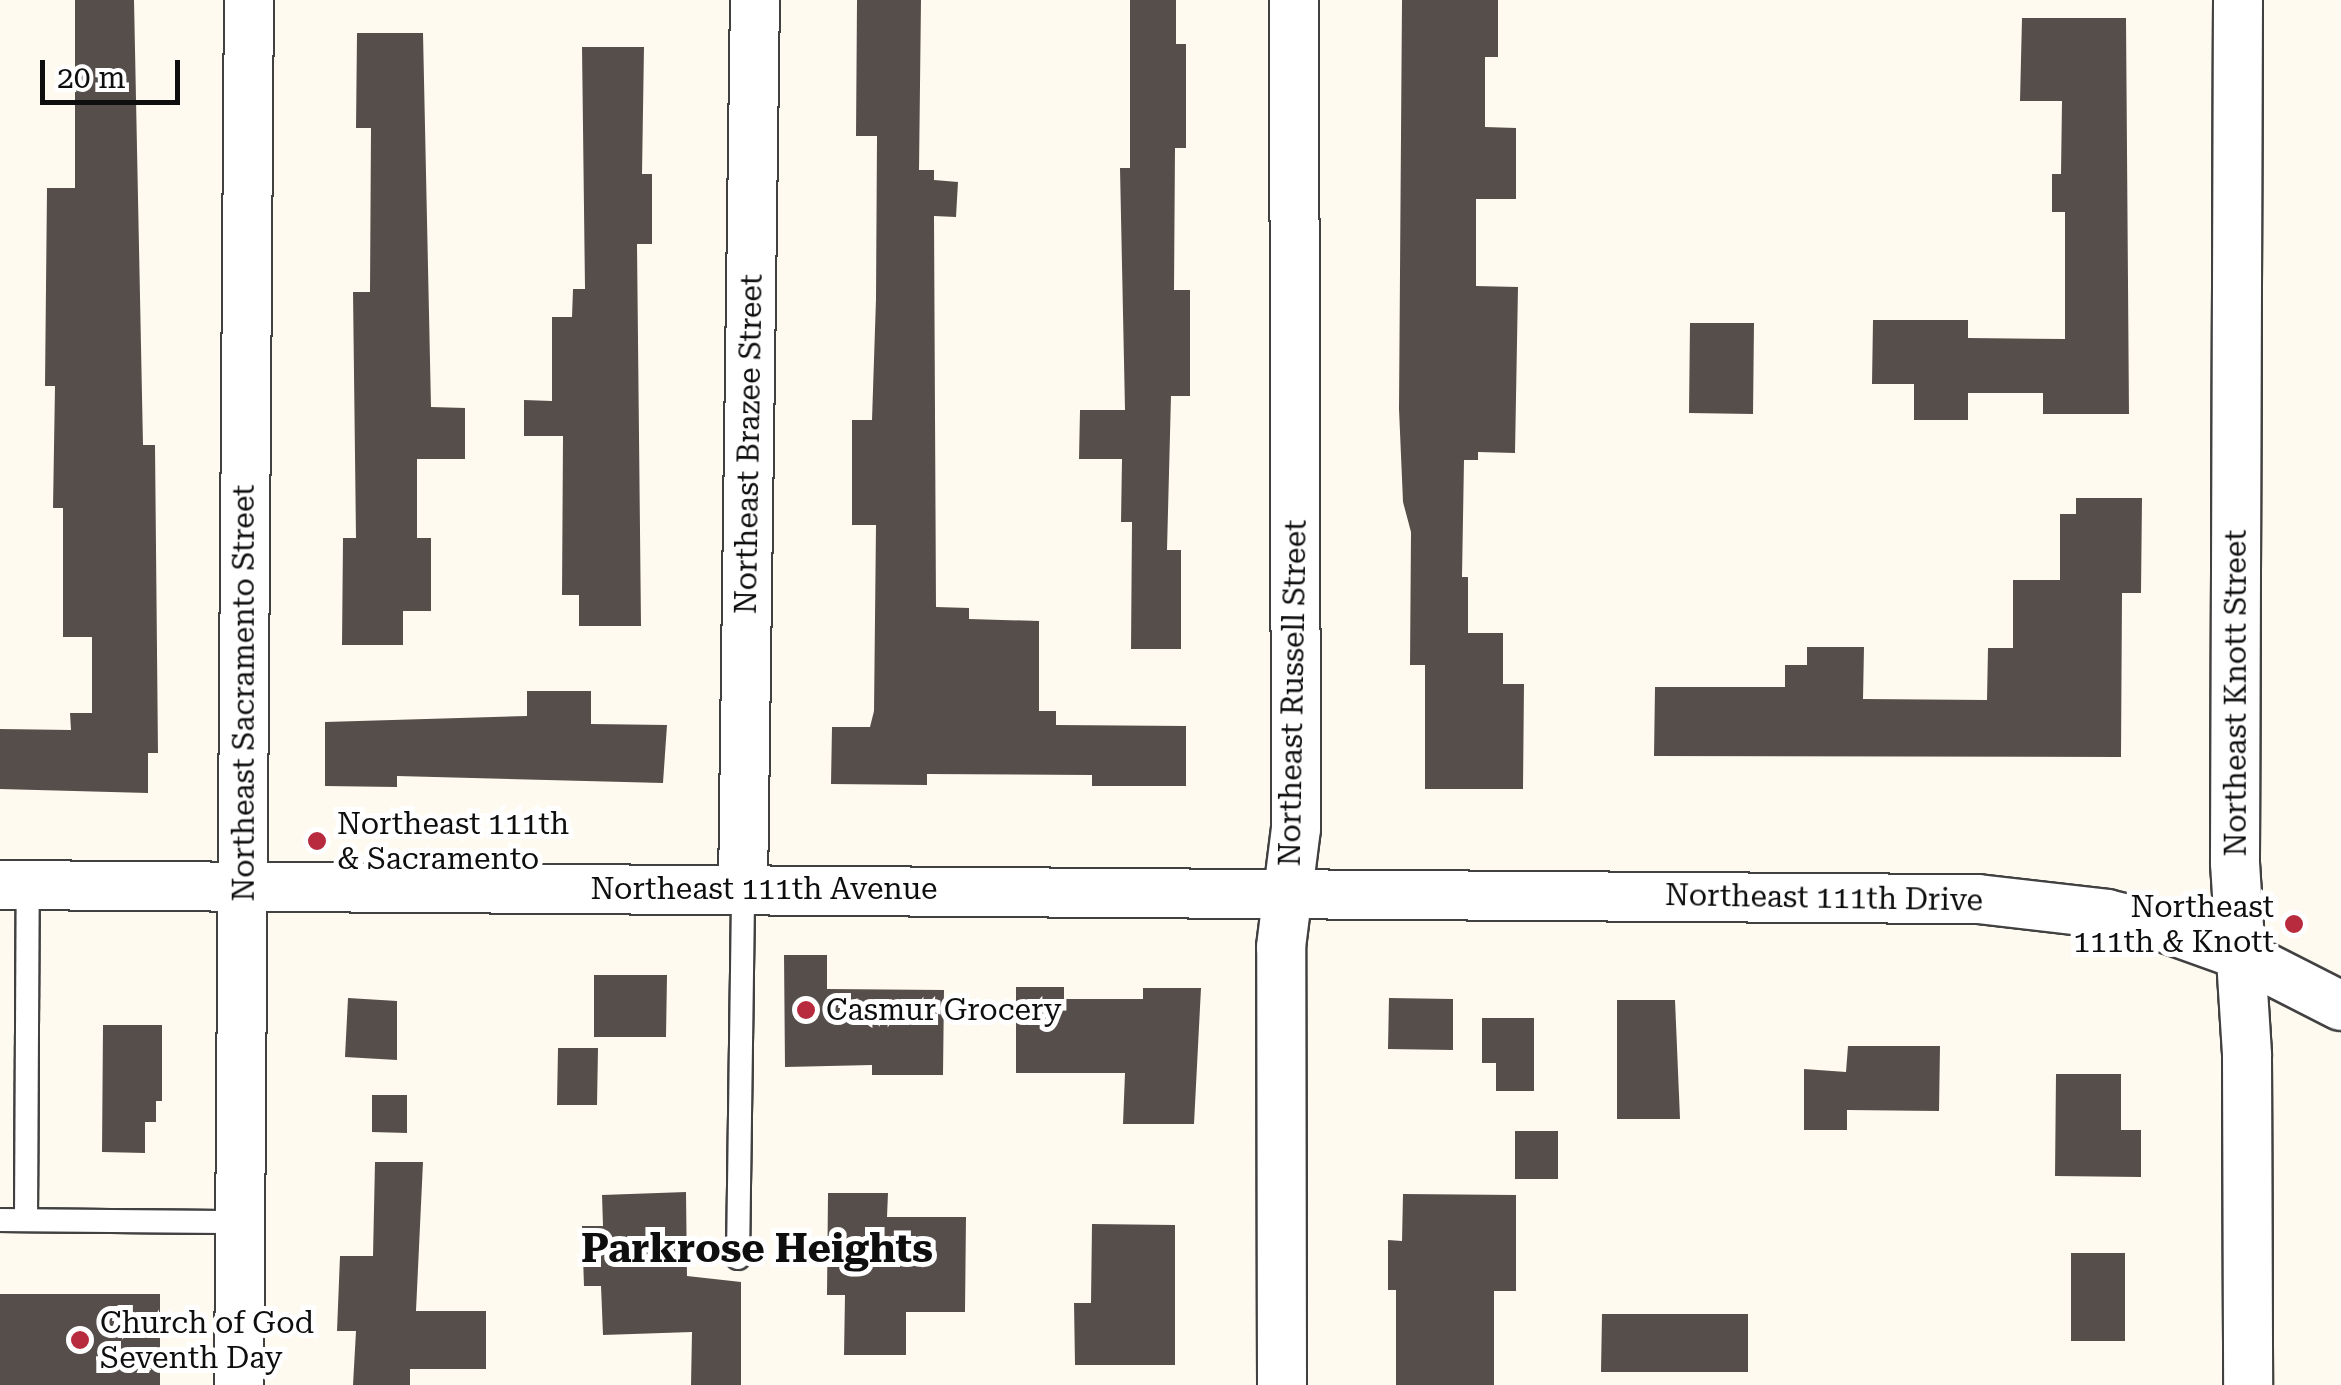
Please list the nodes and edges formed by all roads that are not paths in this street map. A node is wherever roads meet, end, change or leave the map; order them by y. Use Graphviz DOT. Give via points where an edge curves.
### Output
graph roads {
  1 [pos="249,0"];
  2 [pos="756,0"];
  3 [pos="1294,0"];
  4 [pos="2238,0"];
  5 [pos="14,885"];
  6 [pos="243,887"];
  7 [pos="743,888"];
  8 [pos="1288,894"];
  9 [pos="2241,955"];
  10 [pos="2341,1006"];
  11 [pos="0,1220"];
  12 [pos="26,1220"];
  13 [pos="241,1222"];
  14 [pos="738,1258"];
  15 [pos="239,1385"];
  16 [pos="1282,1385"];
  17 [pos="2248,1385"];
  1 -- 6 [label="street, Northeast Sacramento Street"];
  2 -- 7 [label="street, Northeast Brazee Street"];
  3 -- 8 [label="street, Northeast Russell Street" via="1296,828"];
  4 -- 9 [label="street, Northeast Knott Street" via="2235,863"];
  5 -- 6 [label="street, Northeast 111th Avenue"];
  5 -- 12 [label="lane"];
  6 -- 7 [label="street, Northeast 111th Avenue"];
  6 -- 13 [label="street, Northeast Sacramento Street"];
  7 -- 8 [label="street, Northeast 111th Avenue"];
  7 -- 14 [label="lane"];
  8 -- 9 [label="street, Northeast 111th Drive" via="1978,899 2107,914"];
  8 -- 16 [label="street, Northeast Russell Street" via="1281,947"];
  9 -- 10 [label="street, Northeast 111th Drive"];
  9 -- 17 [label="street, Northeast Knott Street"];
  11 -- 12 [label="lane"];
  12 -- 13 [label="lane"];
  13 -- 15 [label="street, Northeast Sacramento Street"];
}
